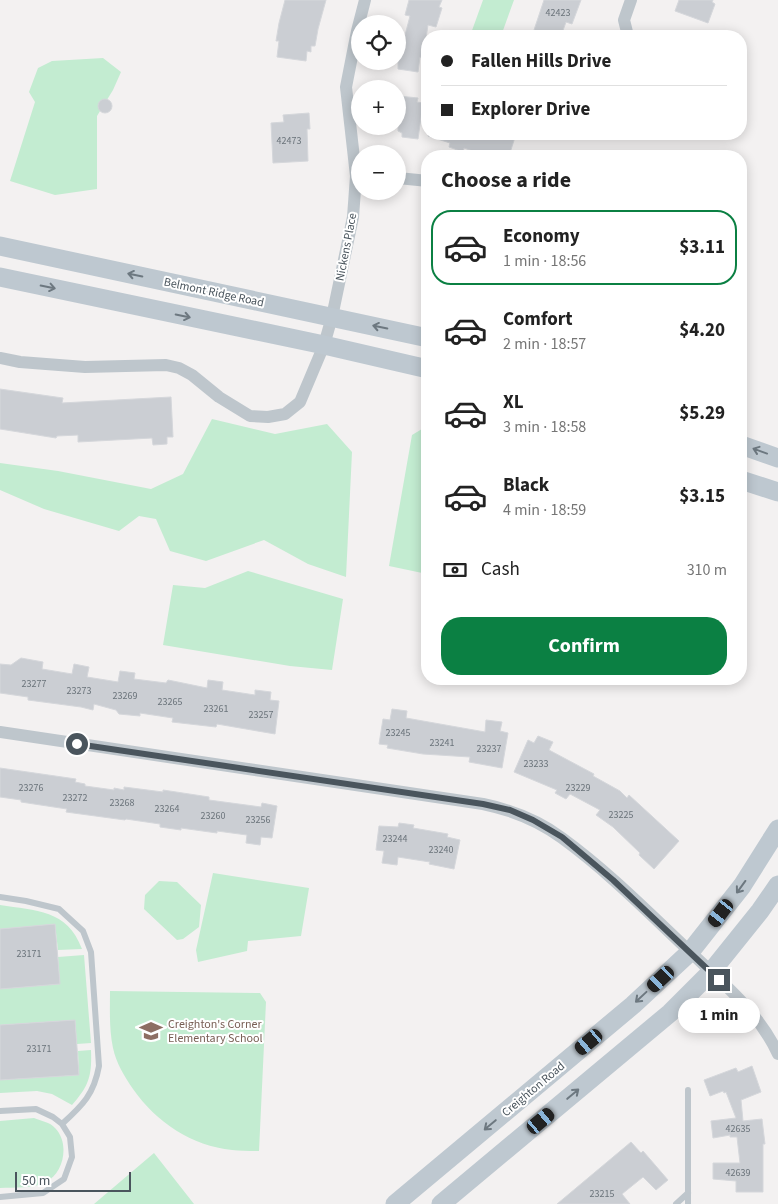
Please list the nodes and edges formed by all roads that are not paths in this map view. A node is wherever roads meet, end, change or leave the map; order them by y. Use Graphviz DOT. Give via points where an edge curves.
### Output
graph roads {
  1 [pos="365,0"];
  2 [pos="631,0"];
  3 [pos="626,30"];
  4 [pos="354,145"];
  5 [pos="406,179"];
  6 [pos="421,181"];
  7 [pos="355,200"];
  8 [pos="0,246"];
  9 [pos="0,277"];
  10 [pos="332,317"];
  11 [pos="421,336"];
  12 [pos="324,345"];
  13 [pos="0,358"];
  14 [pos="421,367"];
  15 [pos="747,447"];
  16 [pos="778,458"];
  17 [pos="747,482"];
  18 [pos="778,492"];
  19 [pos="0,732"];
  20 [pos="778,829"];
  21 [pos="778,884"];
  22 [pos="0,897"];
  23 [pos="690,952"];
  24 [pos="711,972"];
  25 [pos="778,1054"];
  26 [pos="688,1090"];
  27 [pos="0,1111"];
  28 [pos="62,1124"];
  29 [pos="688,1193"];
  30 [pos="0,1197"];
  31 [pos="395,1204"];
  32 [pos="441,1204"];
  33 [pos="676,1204"];
  34 [pos="688,1204"];
  1 -- 4 [label="street, Nickens Place" via="346,87"];
  2 -- 3 [label="street" via="624,20"];
  5 -- 6 [label="street"];
  7 -- 10 [label="street, Nickens Place"];
  10 -- 8 [label="street, Belmont Ridge Road, one-way"];
  9 -- 12 [label="street, one-way"];
  11 -- 10 [label="street, Belmont Ridge Road, one-way"];
  10 -- 12 [label="street, Nickens Place"];
  12 -- 13 [label="street, Nickens Place" via="300,402 285,414 268,417 250,416 192,375 166,365 85,367"];
  12 -- 14 [label="street"];
  16 -- 15 [label="street, one-way"];
  17 -- 18 [label="street"];
  19 -- 23 [label="street" via="510,810 562,837"];
  20 -- 23 [label="street, Creighton Road, one-way" via="742,886"];
  21 -- 24 [label="street"];
  22 -- 28 [label="lane" via="58,909 82,931 91,952 98,1072 91,1094"];
  23 -- 24 [label="street"];
  23 -- 31 [label="street, Creighton Road, one-way" via="632,1005"];
  24 -- 25 [label="street" via="750,1011"];
  32 -- 24 [label="street, one-way" via="670,1014"];
  26 -- 29 [label="lane"];
  27 -- 28 [label="lane" via="36,1109"];
  28 -- 30 [label="lane" via="70,1137 72,1157 64,1179 43,1194"];
  29 -- 33 [label="lane"];
  29 -- 34 [label="lane"];
}
